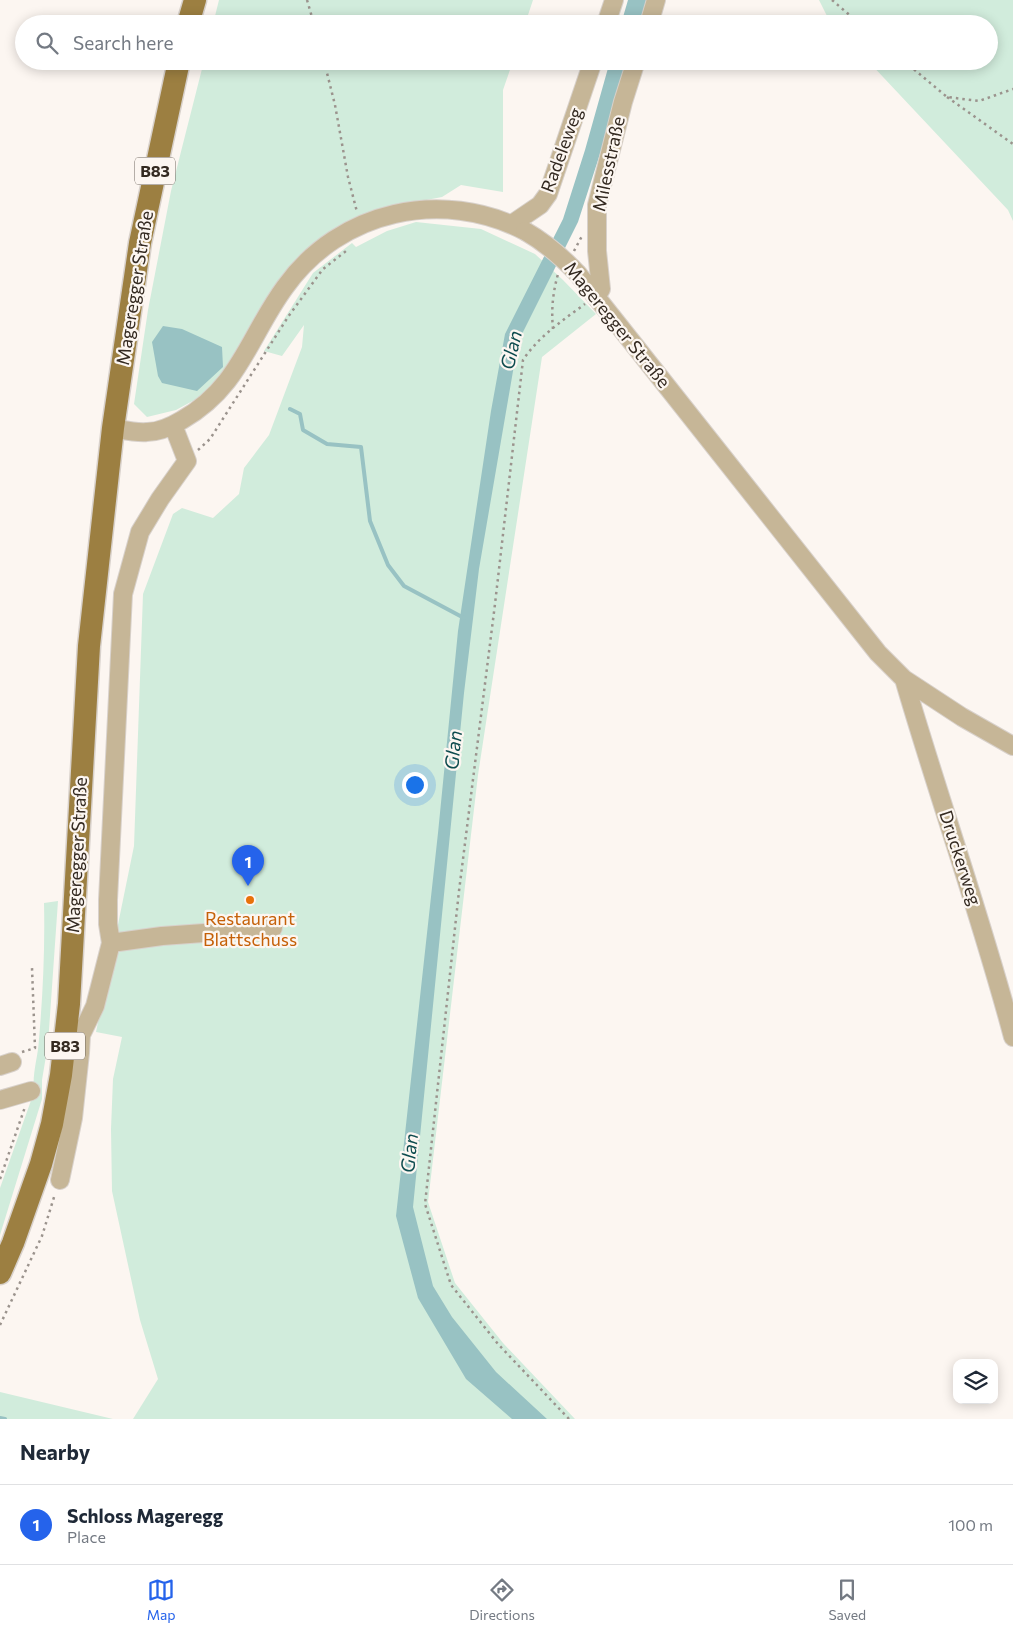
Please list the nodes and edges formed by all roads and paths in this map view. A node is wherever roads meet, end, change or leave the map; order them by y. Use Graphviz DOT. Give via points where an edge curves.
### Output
graph roads {
  1 [pos="195,0"];
  2 [pos="308,0"];
  3 [pos="614,0"];
  4 [pos="656,0"];
  5 [pos="832,0"];
  6 [pos="191,15"];
  7 [pos="312,15"];
  8 [pos="609,15"];
  9 [pos="651,15"];
  10 [pos="850,15"];
  11 [pos="177,70"];
  12 [pos="326,70"];
  13 [pos="590,70"];
  14 [pos="633,70"];
  15 [pos="915,70"];
  16 [pos="1013,90"];
  17 [pos="947,97"];
  18 [pos="1013,144"];
  19 [pos="361,225"];
  20 [pos="518,227"];
  21 [pos="352,247"];
  22 [pos="555,283"];
  23 [pos="594,298"];
  24 [pos="553,329"];
  25 [pos="173,425"];
  26 [pos="113,428"];
  27 [pos="187,461"];
  28 [pos="904,679"];
  29 [pos="1013,746"];
  30 [pos="273,928"];
  31 [pos="111,943"];
  32 [pos="32,968"];
  33 [pos="1013,1036"];
  34 [pos="6,1064"];
  35 [pos="30,1091"];
  36 [pos="0,1100"];
  37 [pos="0,1179"];
  38 [pos="60,1180"];
  39 [pos="0,1273"];
  40 [pos="0,1325"];
  41 [pos="569,1419"];
  1 -- 6 [label="main road"];
  2 -- 7 [label="path"];
  3 -- 8 [label="street"];
  4 -- 9 [label="street"];
  5 -- 10 [label="path"];
  11 -- 26 [label="main road, Mageregger Straße / B83" via="140,242"];
  12 -- 19 [label="path"];
  13 -- 20 [label="street, Radeleweg" via="548,194"];
  14 -- 23 [label="street, Milesstraße" via="597,206 602,288"];
  15 -- 17 [label="path"];
  16 -- 17 [label="path" via="979,101"];
  17 -- 18 [label="path"];
  19 -- 20 [label="street, Mageregger Straße" via="409,210 445,208 480,214"];
  19 -- 25 [label="street, Mageregger Straße" via="332,242 295,274 226,383 203,406"];
  20 -- 23 [label="street, Mageregger Straße, bridge" via="558,254 578,274"];
  21 -- 27 [label="path" via="324,269 288,317 210,439"];
  22 -- 24 [label="path" via="551,310"];
  23 -- 24 [label="path"];
  23 -- 28 [label="street, Mageregger Straße" via="878,654"];
  24 -- 41 [label="path" via="532,347 523,360 425,1204 451,1285 498,1344"];
  25 -- 26 [label="street, Mageregger Straße" via="148,432"];
  25 -- 27 [label="street"];
  26 -- 39 [label="main road, Mageregger Straße / B83" via="89,646 66,1041 52,1124 41,1164"];
  27 -- 31 [label="street" via="140,532 123,594 108,900"];
  28 -- 29 [label="street, Mageregger Straße"];
  28 -- 33 [label="street, Druckerweg"];
  30 -- 31 [label="street"];
  31 -- 38 [label="street" via="95,1006 81,1035 73,1118"];
  32 -- 34 [label="path" via="35,1048 13,1055"];
  35 -- 36 [label="street"];
  35 -- 37 [label="path"];
  38 -- 40 [label="path" via="42,1236"];
}
